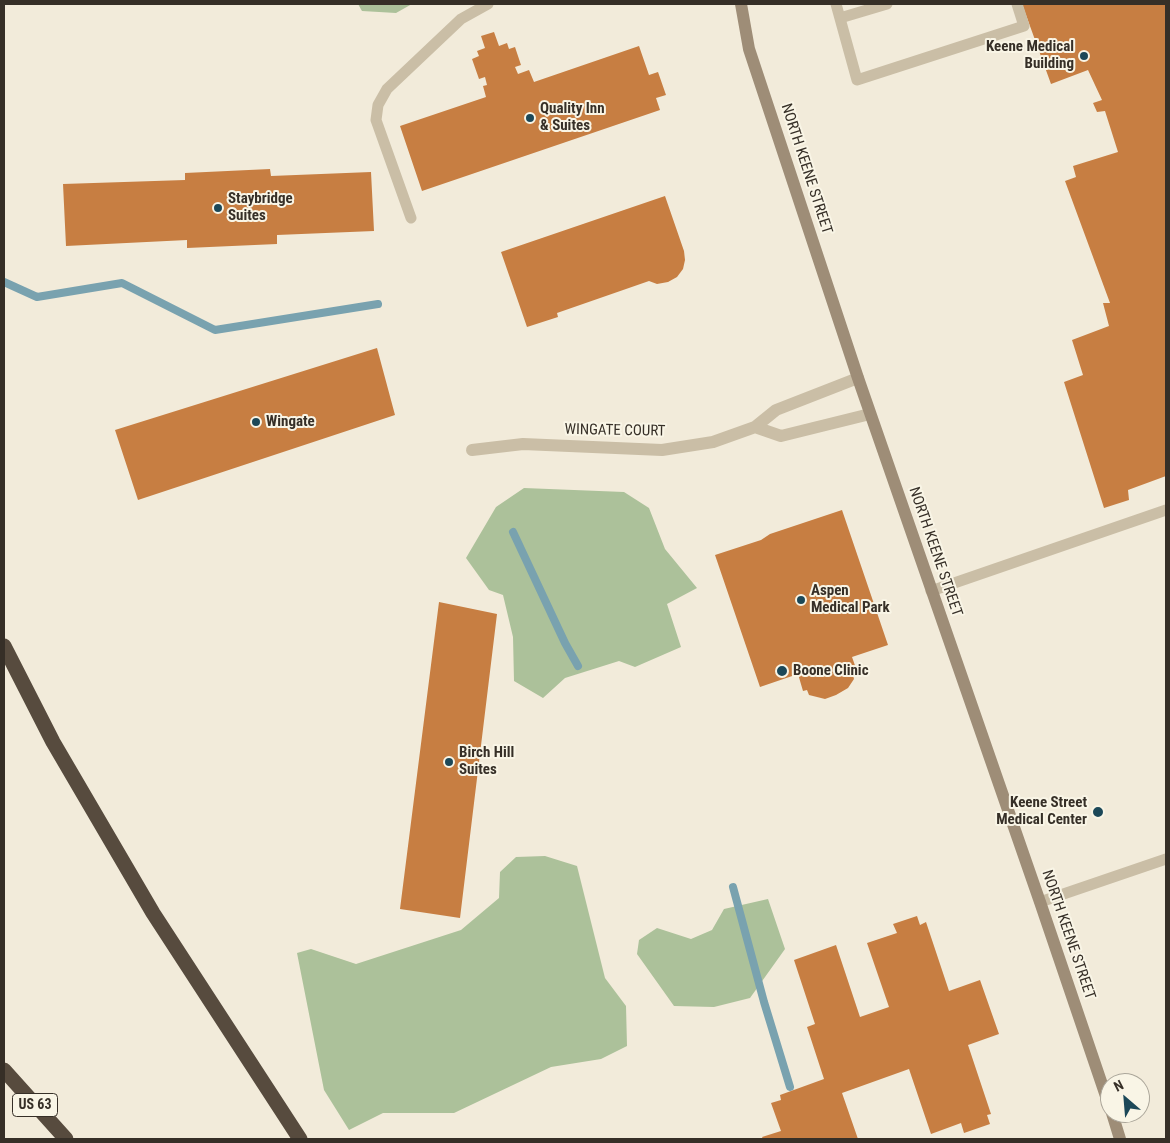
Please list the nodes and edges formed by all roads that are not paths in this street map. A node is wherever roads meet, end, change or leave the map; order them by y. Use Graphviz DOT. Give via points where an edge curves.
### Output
graph roads {
  1 [pos="488,4"];
  2 [pos="741,4"];
  3 [pos="836,4"];
  4 [pos="887,4"];
  5 [pos="1016,4"];
  6 [pos="840,18"];
  7 [pos="411,218"];
  8 [pos="858,378"];
  9 [pos="870,414"];
  10 [pos="754,427"];
  11 [pos="472,450"];
  12 [pos="1166,510"];
  13 [pos="931,591"];
  14 [pos="4,646"];
  15 [pos="1166,859"];
  16 [pos="1040,902"];
  17 [pos="4,1070"];
  18 [pos="1100,1079"];
  19 [pos="1115,1123"];
  20 [pos="66,1139"];
  21 [pos="300,1139"];
  22 [pos="1120,1139"];
  1 -- 7 [label="lane" via="461,19 387,89 378,105 376,120"];
  2 -- 8 [label="street, NORTH KEENE STREET" via="749,49"];
  3 -- 6 [label="lane"];
  4 -- 6 [label="lane"];
  5 -- 6 [label="lane" via="1024,26 857,80"];
  8 -- 9 [label="street, NORTH KEENE STREET"];
  8 -- 10 [label="street, WINGATE COURT" via="776,410"];
  9 -- 10 [label="street" via="781,436"];
  9 -- 13 [label="street, NORTH KEENE STREET"];
  10 -- 11 [label="street, WINGATE COURT" via="713,442 662,450 523,444"];
  12 -- 13 [label="lane"];
  13 -- 16 [label="street, NORTH KEENE STREET"];
  14 -- 21 [label="highway" via="53,742 153,913"];
  15 -- 16 [label="lane"];
  16 -- 18 [label="street, NORTH KEENE STREET"];
  17 -- 20 [label="highway, US 63"];
  19 -- 22 [label="street"];
}
